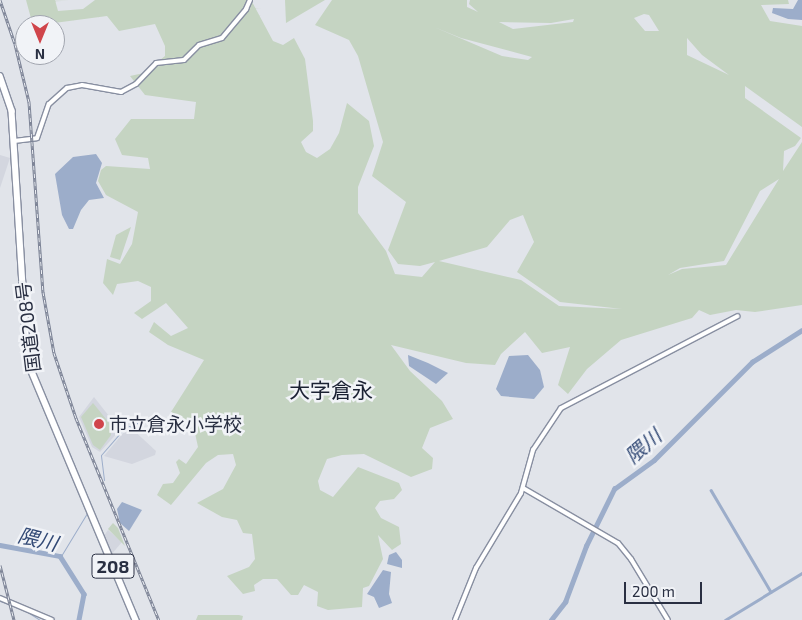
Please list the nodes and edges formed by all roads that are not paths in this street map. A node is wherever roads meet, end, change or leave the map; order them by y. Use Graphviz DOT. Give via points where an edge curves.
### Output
graph roads {
  1 [pos="250,0"];
  2 [pos="0,76"];
  3 [pos="14,141"];
  4 [pos="738,316"];
  5 [pos="523,488"];
  6 [pos="0,598"];
  7 [pos="52,620"];
  8 [pos="136,620"];
  9 [pos="455,620"];
  10 [pos="668,620"];
  1 -- 3 [label="street" via="222,38 199,45 184,60 156,63 136,84 121,92 82,85 67,88 49,104 37,138"];
  2 -- 3 [label="highway, 国道208号 / 208" via="12,111"];
  3 -- 8 [label="highway, 国道208号 / 208" via="28,362"];
  4 -- 5 [label="street" via="564,405 533,450"];
  5 -- 9 [label="street" via="470,579"];
  5 -- 10 [label="street" via="609,536 627,554"];
  6 -- 7 [label="street"];
}
